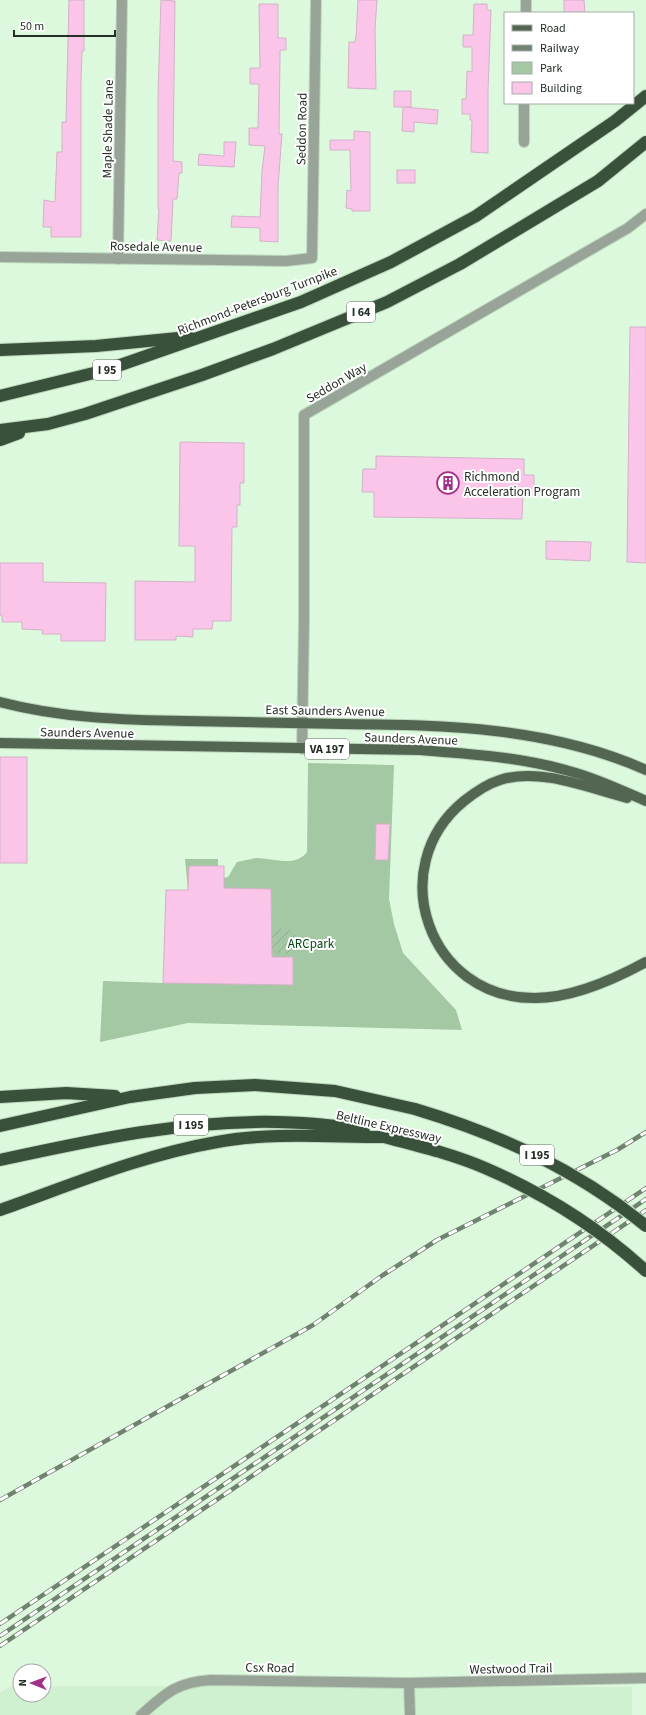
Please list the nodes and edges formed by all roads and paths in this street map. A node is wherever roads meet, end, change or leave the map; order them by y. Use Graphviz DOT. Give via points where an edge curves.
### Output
graph roads {
  1 [pos="122,0"];
  2 [pos="316,0"];
  3 [pos="526,0"];
  4 [pos="526,12"];
  5 [pos="646,96"];
  6 [pos="524,104"];
  7 [pos="524,142"];
  8 [pos="646,142"];
  9 [pos="646,214"];
  10 [pos="0,257"];
  11 [pos="312,258"];
  12 [pos="118,259"];
  13 [pos="210,334"];
  14 [pos="0,350"];
  15 [pos="0,396"];
  16 [pos="48,424"];
  17 [pos="0,430"];
  18 [pos="0,440"];
  19 [pos="0,702"];
  20 [pos="302,723"];
  21 [pos="0,743"];
  22 [pos="302,748"];
  23 [pos="646,770"];
  24 [pos="646,802"];
  25 [pos="646,962"];
  26 [pos="0,1097"];
  27 [pos="130,1097"];
  28 [pos="0,1126"];
  29 [pos="384,1137"];
  30 [pos="0,1160"];
  31 [pos="0,1210"];
  32 [pos="646,1226"];
  33 [pos="646,1271"];
  34 [pos="646,1678"];
  35 [pos="409,1683"];
  36 [pos="142,1715"];
  37 [pos="410,1715"];
  1 -- 12 [label="street, Maple Shade Lane"];
  2 -- 11 [label="street, Seddon Road"];
  3 -- 4 [label="street"];
  5 -- 13 [label="highway, Richmond-Petersburg Turnpike / I 64" via="615,121 469,219 391,262 301,302"];
  6 -- 7 [label="street"];
  8 -- 16 [label="highway, I 64" via="598,181 460,264 387,302 202,375"];
  9 -- 20 [label="street, Seddon Way" via="628,228 304,415"];
  10 -- 12 [label="street, Rosedale Avenue"];
  11 -- 12 [label="street, Rosedale Avenue" via="286,261"];
  13 -- 14 [label="highway, I 64" via="96,346"];
  13 -- 15 [label="highway, Richmond-Petersburg Turnpike / I 95" via="106,370"];
  16 -- 17 [label="highway"];
  16 -- 18 [label="highway, I 64"];
  19 -- 20 [label="main road, East Saunders Avenue / VA 197" via="54,712 122,720"];
  20 -- 22 [label="street, Seddon Way"];
  20 -- 23 [label="main road, East Saunders Avenue / VA 197" via="420,725 494,730 567,744"];
  21 -- 22 [label="main road, Saunders Avenue / VA 197"];
  22 -- 24 [label="main road, Saunders Avenue / VA 197" via="420,750 519,759 570,771 616,787"];
  24 -- 25 [label="main road" via="547,777 500,780 472,794 448,815 438,829 429,848 423,890 425,913 431,933 450,963 467,977 503,994 552,997 604,982"];
  26 -- 27 [label="highway" via="66,1093"];
  27 -- 28 [label="highway, Beltline Expressway / I 195"];
  27 -- 32 [label="highway, Beltline Expressway / I 195, bridge" via="195,1088 255,1085 335,1091 415,1109 465,1124 533,1153 596,1190"];
  29 -- 30 [label="highway, Beltline Expressway / I 195" via="355,1129 308,1123 236,1121 168,1127"];
  29 -- 31 [label="highway" via="277,1136 218,1141 151,1157"];
  29 -- 33 [label="highway, Beltline Expressway / I 195, bridge" via="438,1151 492,1172 585,1223"];
  34 -- 35 [label="street, Westwood Trail"];
  35 -- 36 [label="street, Csx Road" via="199,1681 174,1688"];
  35 -- 37 [label="street"];
}
